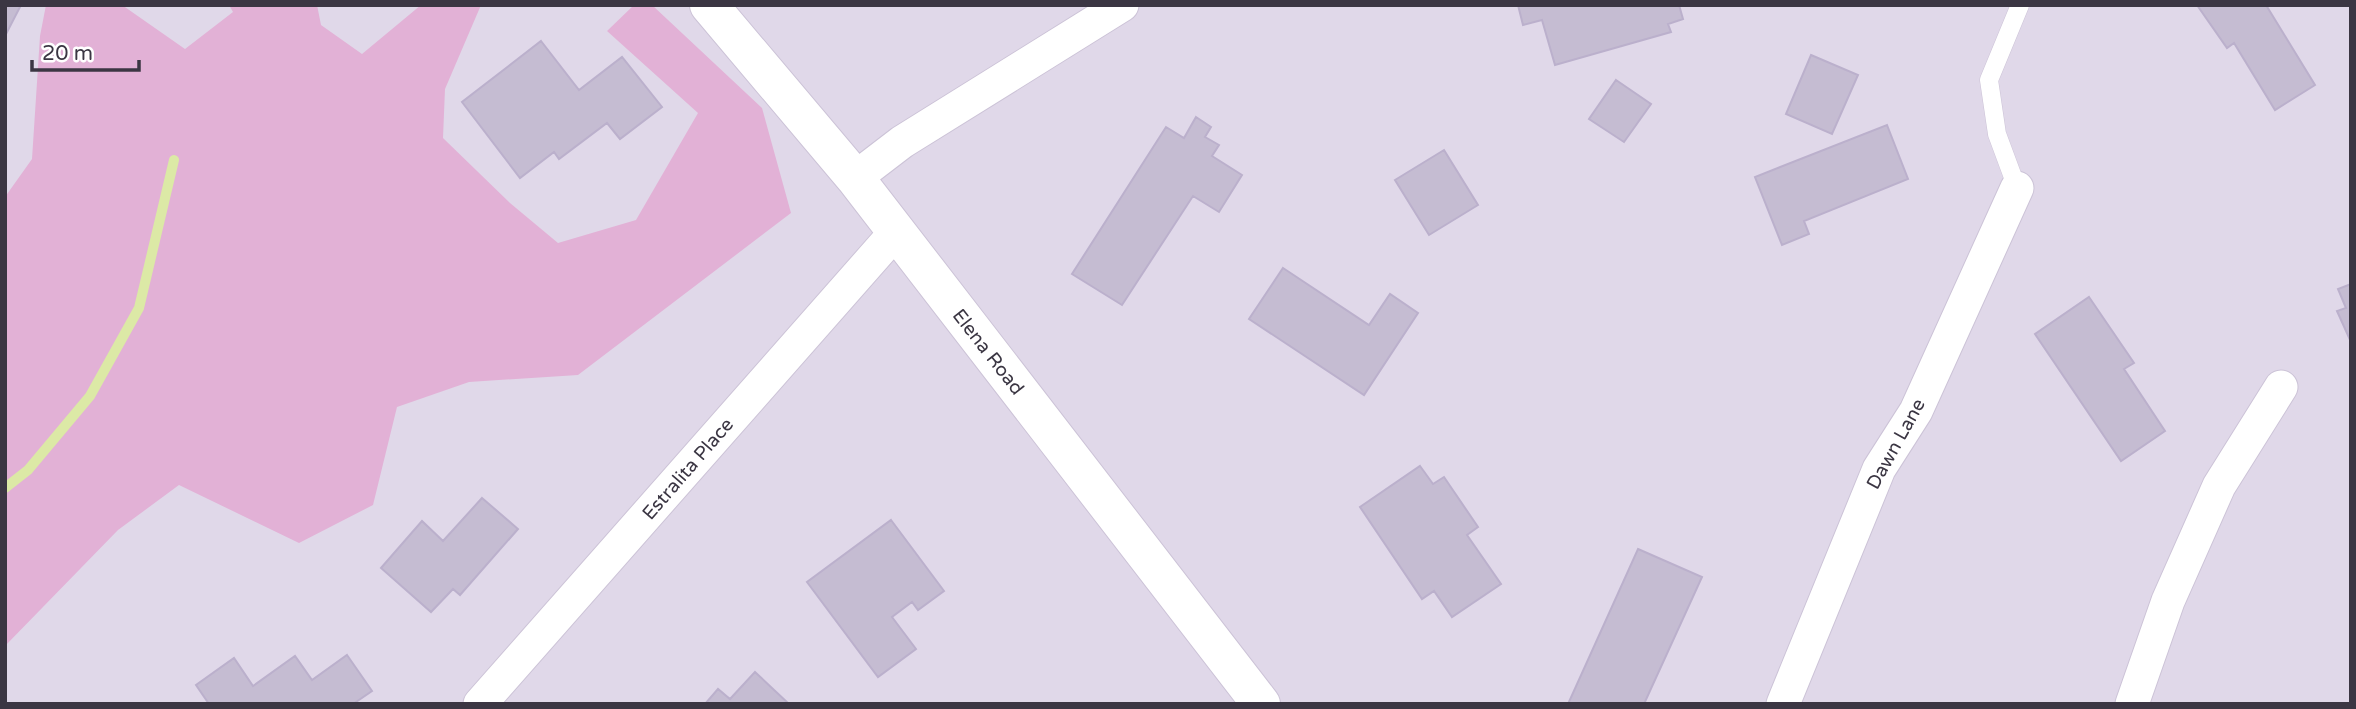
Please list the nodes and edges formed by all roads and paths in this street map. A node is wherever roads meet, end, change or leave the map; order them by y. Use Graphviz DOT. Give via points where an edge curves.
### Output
graph roads {
  1 [pos="709,5"];
  2 [pos="1122,5"];
  3 [pos="2020,5"];
  4 [pos="855,178"];
  5 [pos="2017,188"];
  6 [pos="895,233"];
  7 [pos="2281,387"];
  8 [pos="480,704"];
  9 [pos="1261,704"];
  10 [pos="1783,704"];
  11 [pos="2132,704"];
  1 -- 4 [label="street, Elena Road"];
  2 -- 4 [label="street" via="902,142"];
  3 -- 5 [label="lane" via="1989,80 1997,134"];
  4 -- 6 [label="street, Elena Road"];
  5 -- 10 [label="street, Dawn Lane" via="1916,411 1879,469"];
  6 -- 8 [label="street, Estralita Place"];
  6 -- 9 [label="street, Elena Road"];
  7 -- 11 [label="street" via="2219,486 2168,601"];
}
